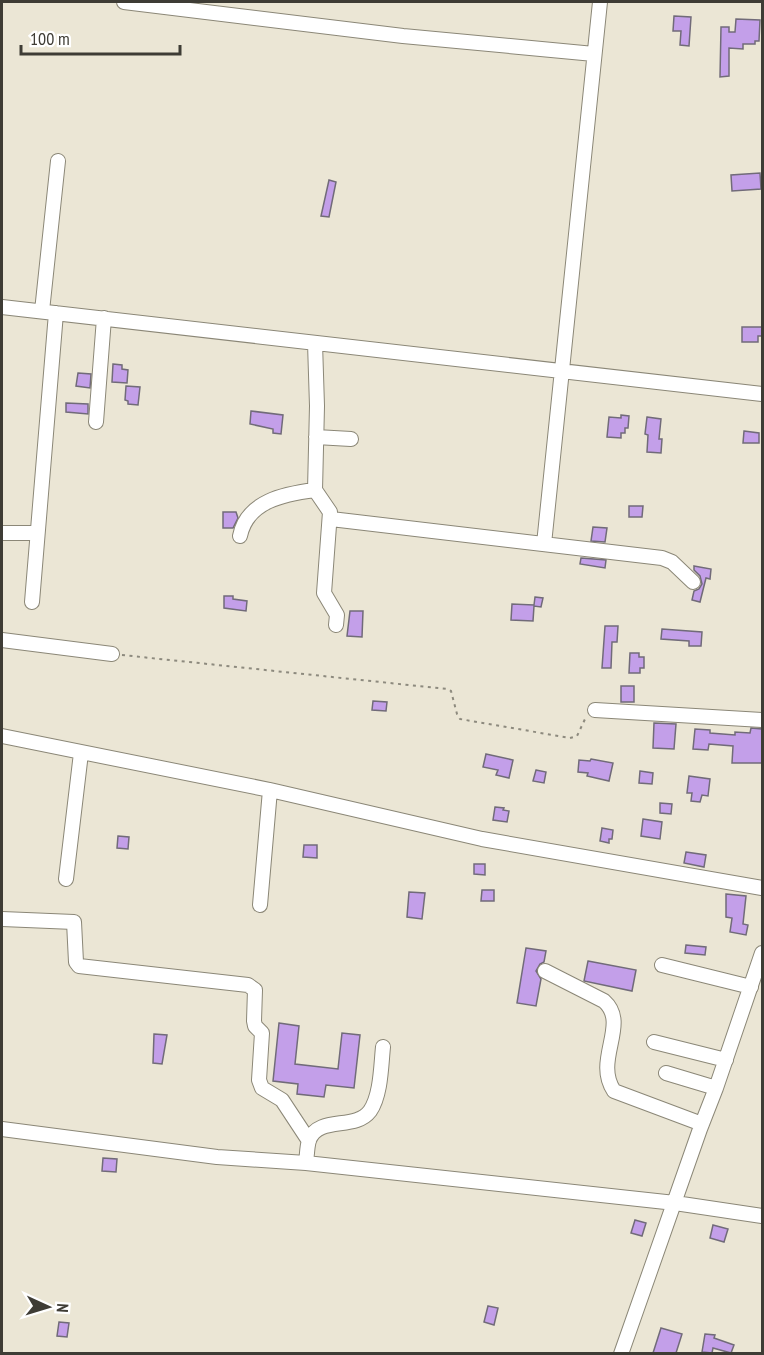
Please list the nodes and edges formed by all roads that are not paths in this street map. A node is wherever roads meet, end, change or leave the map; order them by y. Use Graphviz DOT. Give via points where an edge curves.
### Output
graph roads {
  1 [pos="124,2"];
  2 [pos="600,2"];
  3 [pos="594,54"];
  4 [pos="58,160"];
  5 [pos="2,307"];
  6 [pos="49,312"];
  7 [pos="104,318"];
  8 [pos="315,343"];
  9 [pos="563,371"];
  10 [pos="762,394"];
  11 [pos="96,422"];
  12 [pos="316,437"];
  13 [pos="351,439"];
  14 [pos="315,490"];
  15 [pos="331,519"];
  16 [pos="2,533"];
  17 [pos="37,533"];
  18 [pos="240,536"];
  19 [pos="544,544"];
  20 [pos="693,582"];
  21 [pos="32,602"];
  22 [pos="336,625"];
  23 [pos="2,640"];
  24 [pos="112,654"];
  25 [pos="595,710"];
  26 [pos="762,720"];
  27 [pos="2,736"];
  28 [pos="81,753"];
  29 [pos="270,790"];
  30 [pos="66,879"];
  31 [pos="762,888"];
  32 [pos="260,905"];
  33 [pos="2,919"];
  34 [pos="762,953"];
  35 [pos="662,965"];
  36 [pos="545,971"];
  37 [pos="751,987"];
  38 [pos="654,1042"];
  39 [pos="383,1047"];
  40 [pos="726,1060"];
  41 [pos="666,1073"];
  42 [pos="716,1088"];
  43 [pos="702,1124"];
  44 [pos="2,1129"];
  45 [pos="309,1141"];
  46 [pos="306,1163"];
  47 [pos="675,1203"];
  48 [pos="762,1216"];
  49 [pos="621,1353"];
  1 -- 3 [label="street" via="403,36"];
  2 -- 3 [label="street"];
  3 -- 9 [label="street"];
  4 -- 6 [label="street"];
  5 -- 6 [label="street"];
  6 -- 7 [label="street"];
  6 -- 17 [label="street"];
  7 -- 8 [label="street"];
  7 -- 11 [label="street"];
  8 -- 9 [label="street"];
  8 -- 12 [label="street"];
  9 -- 10 [label="street"];
  9 -- 19 [label="street"];
  12 -- 13 [label="street"];
  12 -- 14 [label="street"];
  14 -- 15 [label="street"];
  14 -- 18 [label="street" via="283,496 257,507 248,515"];
  15 -- 19 [label="street"];
  15 -- 22 [label="street" via="324,593 337,615"];
  16 -- 17 [label="street"];
  17 -- 21 [label="street"];
  19 -- 20 [label="street" via="662,558"];
  23 -- 24 [label="street"];
  25 -- 26 [label="street"];
  27 -- 28 [label="street"];
  28 -- 29 [label="street"];
  28 -- 30 [label="street"];
  29 -- 31 [label="street" via="482,838"];
  29 -- 32 [label="street"];
  33 -- 45 [label="street" via="74,922 79,966 248,985 255,990 254,1022 263,1040 262,1088 282,1100"];
  34 -- 37 [label="street"];
  35 -- 37 [label="street"];
  36 -- 43 [label="street" via="612,1008 614,1026 606,1067 614,1091"];
  37 -- 40 [label="street"];
  38 -- 40 [label="street"];
  39 -- 45 [label="street" via="371,1109 355,1122 320,1128"];
  40 -- 42 [label="street"];
  41 -- 42 [label="street"];
  42 -- 43 [label="street"];
  43 -- 47 [label="street"];
  44 -- 46 [label="street"];
  45 -- 46 [label="street"];
  46 -- 47 [label="street"];
  47 -- 48 [label="street"];
  47 -- 49 [label="street"];
}
